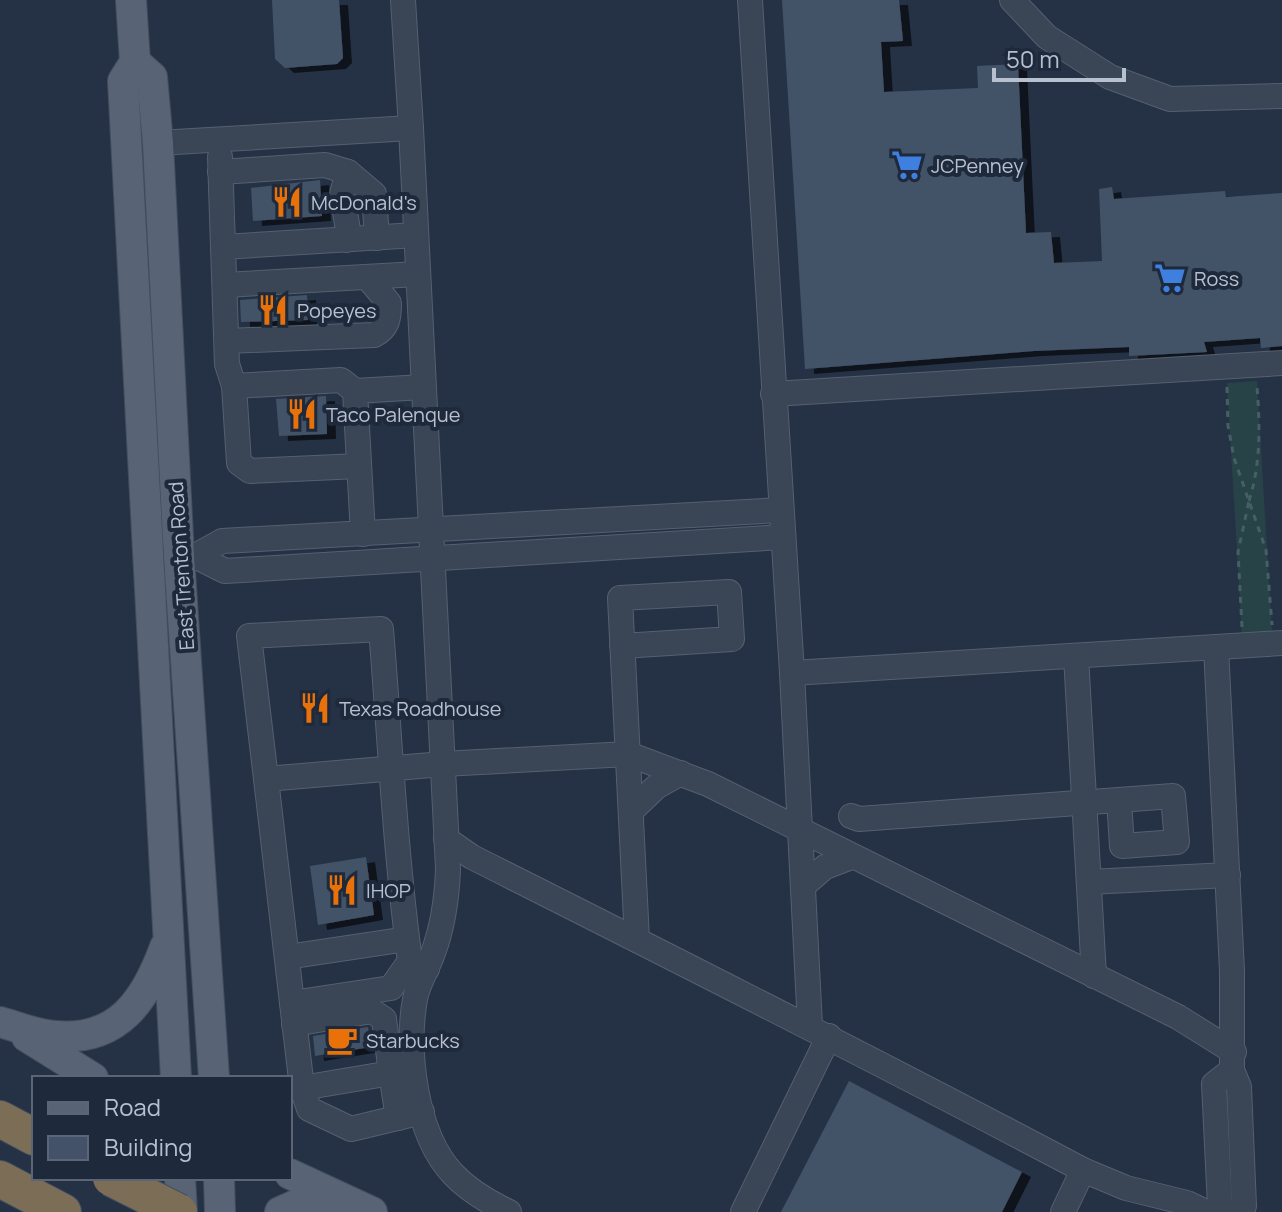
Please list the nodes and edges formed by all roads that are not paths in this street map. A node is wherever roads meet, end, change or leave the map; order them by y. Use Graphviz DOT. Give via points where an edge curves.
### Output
graph roads {
  1 [pos="131,0"];
  2 [pos="403,0"];
  3 [pos="750,0"];
  4 [pos="1012,0"];
  5 [pos="135,62"];
  6 [pos="1282,96"];
  7 [pos="411,128"];
  8 [pos="219,139"];
  9 [pos="158,143"];
  10 [pos="220,172"];
  11 [pos="348,172"];
  12 [pos="348,235"];
  13 [pos="416,235"];
  14 [pos="377,238"];
  15 [pos="223,247"];
  16 [pos="367,277"];
  17 [pos="418,283"];
  18 [pos="225,285"];
  19 [pos="389,303"];
  20 [pos="227,341"];
  21 [pos="1282,363"];
  22 [pos="234,386"];
  23 [pos="423,387"];
  24 [pos="355,391"];
  25 [pos="773,394"];
  26 [pos="359,466"];
  27 [pos="781,510"];
  28 [pos="430,530"];
  29 [pos="363,534"];
  30 [pos="783,537"];
  31 [pos="187,557"];
  32 [pos="149,559"];
  33 [pos="432,559"];
  34 [pos="1277,639"];
  35 [pos="622,646"];
  36 [pos="1216,647"];
  37 [pos="1076,656"];
  38 [pos="792,673"];
  39 [pos="628,754"];
  40 [pos="443,764"];
  41 [pos="392,768"];
  42 [pos="681,773"];
  43 [pos="266,779"];
  44 [pos="1119,800"];
  45 [pos="1084,803"];
  46 [pos="631,811"];
  47 [pos="851,816"];
  48 [pos="801,832"];
  49 [pos="446,839"];
  50 [pos="851,857"];
  51 [pos="1228,875"];
  52 [pos="1089,882"];
  53 [pos="803,886"];
  54 [pos="169,937"];
  55 [pos="637,940"];
  56 [pos="414,956"];
  57 [pos="287,957"];
  58 [pos="1232,971"];
  59 [pos="1094,976"];
  60 [pos="293,1014"];
  61 [pos="0,1022"];
  62 [pos="1197,1030"];
  63 [pos="819,1031"];
  64 [pos="1233,1061"];
  65 [pos="391,1073"];
  66 [pos="90,1076"];
  67 [pos="176,1076"];
  68 [pos="214,1076"];
  69 [pos="302,1088"];
  70 [pos="422,1112"];
  71 [pos="398,1118"];
  72 [pos="0,1119"];
  73 [pos="32,1136"];
  74 [pos="1083,1170"];
  75 [pos="292,1175"];
  76 [pos="0,1179"];
  77 [pos="115,1180"];
  78 [pos="140,1180"];
  79 [pos="180,1180"];
  80 [pos="219,1180"];
  81 [pos="361,1207"];
  82 [pos="63,1212"];
  83 [pos="139,1212"];
  84 [pos="180,1212"];
  85 [pos="220,1212"];
  86 [pos="280,1212"];
  87 [pos="509,1212"];
  88 [pos="743,1212"];
  89 [pos="1063,1212"];
  90 [pos="1206,1212"];
  91 [pos="1225,1212"];
  92 [pos="1239,1212"];
  1 -- 5 [label="main road, East Trenton Road"];
  2 -- 7 [label="lane"];
  3 -- 25 [label="lane"];
  4 -- 6 [label="lane" via="1047,37 1110,77 1170,99"];
  5 -- 9 [label="main road, East Trenton Road" via="152,77"];
  5 -- 32 [label="main road, East Trenton Road" via="123,81"];
  7 -- 8 [label="lane"];
  7 -- 13 [label="lane"];
  8 -- 9 [label="lane"];
  8 -- 10 [label="lane"];
  9 -- 31 [label="main road, East Trenton Road"];
  10 -- 11 [label="lane" via="325,165"];
  10 -- 15 [label="lane"];
  11 -- 12 [label="lane" via="342,194"];
  11 -- 14 [label="lane" via="374,194"];
  12 -- 14 [label="lane"];
  12 -- 15 [label="lane"];
  13 -- 14 [label="lane"];
  13 -- 17 [label="lane"];
  15 -- 18 [label="lane"];
  16 -- 17 [label="lane"];
  16 -- 18 [label="lane"];
  16 -- 19 [label="lane"];
  17 -- 19 [label="lane"];
  17 -- 23 [label="lane"];
  18 -- 20 [label="lane"];
  19 -- 20 [label="lane" via="389,320 374,335"];
  20 -- 22 [label="lane"];
  21 -- 25 [label="lane"];
  22 -- 24 [label="lane" via="341,380"];
  22 -- 26 [label="lane" via="239,463 244,469"];
  23 -- 24 [label="lane"];
  23 -- 28 [label="lane"];
  24 -- 26 [label="lane"];
  25 -- 27 [label="lane"];
  26 -- 29 [label="lane"];
  27 -- 28 [label="lane"];
  27 -- 30 [label="lane"];
  28 -- 29 [label="lane"];
  28 -- 33 [label="lane"];
  29 -- 31 [label="lane" via="222,541"];
  30 -- 33 [label="lane"];
  30 -- 38 [label="lane"];
  31 -- 32 [label="lane"];
  31 -- 33 [label="lane" via="225,571"];
  31 -- 68 [label="main road, East Trenton Road"];
  32 -- 54 [label="main road, East Trenton Road"];
  33 -- 40 [label="lane"];
  34 -- 36 [label="lane"];
  35 -- 35 [label="lane" via="732,639 729,592 620,598"];
  35 -- 39 [label="lane"];
  36 -- 37 [label="lane"];
  36 -- 51 [label="lane"];
  37 -- 38 [label="lane"];
  37 -- 45 [label="lane"];
  38 -- 48 [label="lane"];
  39 -- 40 [label="lane"];
  39 -- 42 [label="lane"];
  39 -- 46 [label="lane"];
  40 -- 41 [label="lane"];
  40 -- 49 [label="lane"];
  41 -- 43 [label="lane"];
  41 -- 43 [label="lane" via="381,629 249,636"];
  41 -- 56 [label="lane"];
  42 -- 46 [label="lane"];
  42 -- 48 [label="lane"];
  43 -- 57 [label="lane"];
  44 -- 45 [label="lane"];
  45 -- 47 [label="lane"];
  45 -- 52 [label="lane"];
  46 -- 55 [label="lane"];
  48 -- 50 [label="lane"];
  48 -- 53 [label="lane"];
  49 -- 55 [label="lane"];
  49 -- 56 [label="lane" via="446,901 435,949"];
  50 -- 53 [label="lane" via="825,867"];
  50 -- 59 [label="lane"];
  51 -- 52 [label="lane"];
  51 -- 58 [label="lane"];
  52 -- 59 [label="lane"];
  53 -- 63 [label="lane"];
  54 -- 61 [label="main road" via="144,993 112,1025 88,1034 54,1036"];
  54 -- 67 [label="main road, East Trenton Road"];
  55 -- 63 [label="lane"];
  56 -- 57 [label="lane"];
  56 -- 60 [label="lane" via="391,988"];
  56 -- 70 [label="lane" via="411,1036"];
  57 -- 60 [label="lane"];
  58 -- 62 [label="lane" via="1216,1016"];
  58 -- 64 [label="lane"];
  59 -- 62 [label="lane"];
  60 -- 65 [label="lane" via="372,1011 384,1019"];
  60 -- 69 [label="lane"];
  61 -- 66 [label="main road"];
  62 -- 64 [label="lane"];
  63 -- 74 [label="lane"];
  63 -- 88 [label="lane"];
  64 -- 91 [label="lane" via="1214,1084 1220,1206"];
  64 -- 92 [label="lane" via="1239,1087 1244,1206"];
  65 -- 69 [label="lane"];
  65 -- 71 [label="lane"];
  69 -- 71 [label="lane" via="309,1109 351,1129"];
  70 -- 71 [label="lane"];
  70 -- 87 [label="lane" via="440,1158 453,1174"];
  72 -- 73 [label="highway"];
  74 -- 89 [label="lane"];
  74 -- 90 [label="lane"];
  75 -- 81 [label="main road"];
  76 -- 82 [label="highway"];
  77 -- 84 [label="highway, bridge"];
  78 -- 83 [label="main road"];
  79 -- 84 [label="main road"];
  80 -- 85 [label="main road"];
  81 -- 86 [label="main road" via="296,1205"];
}
